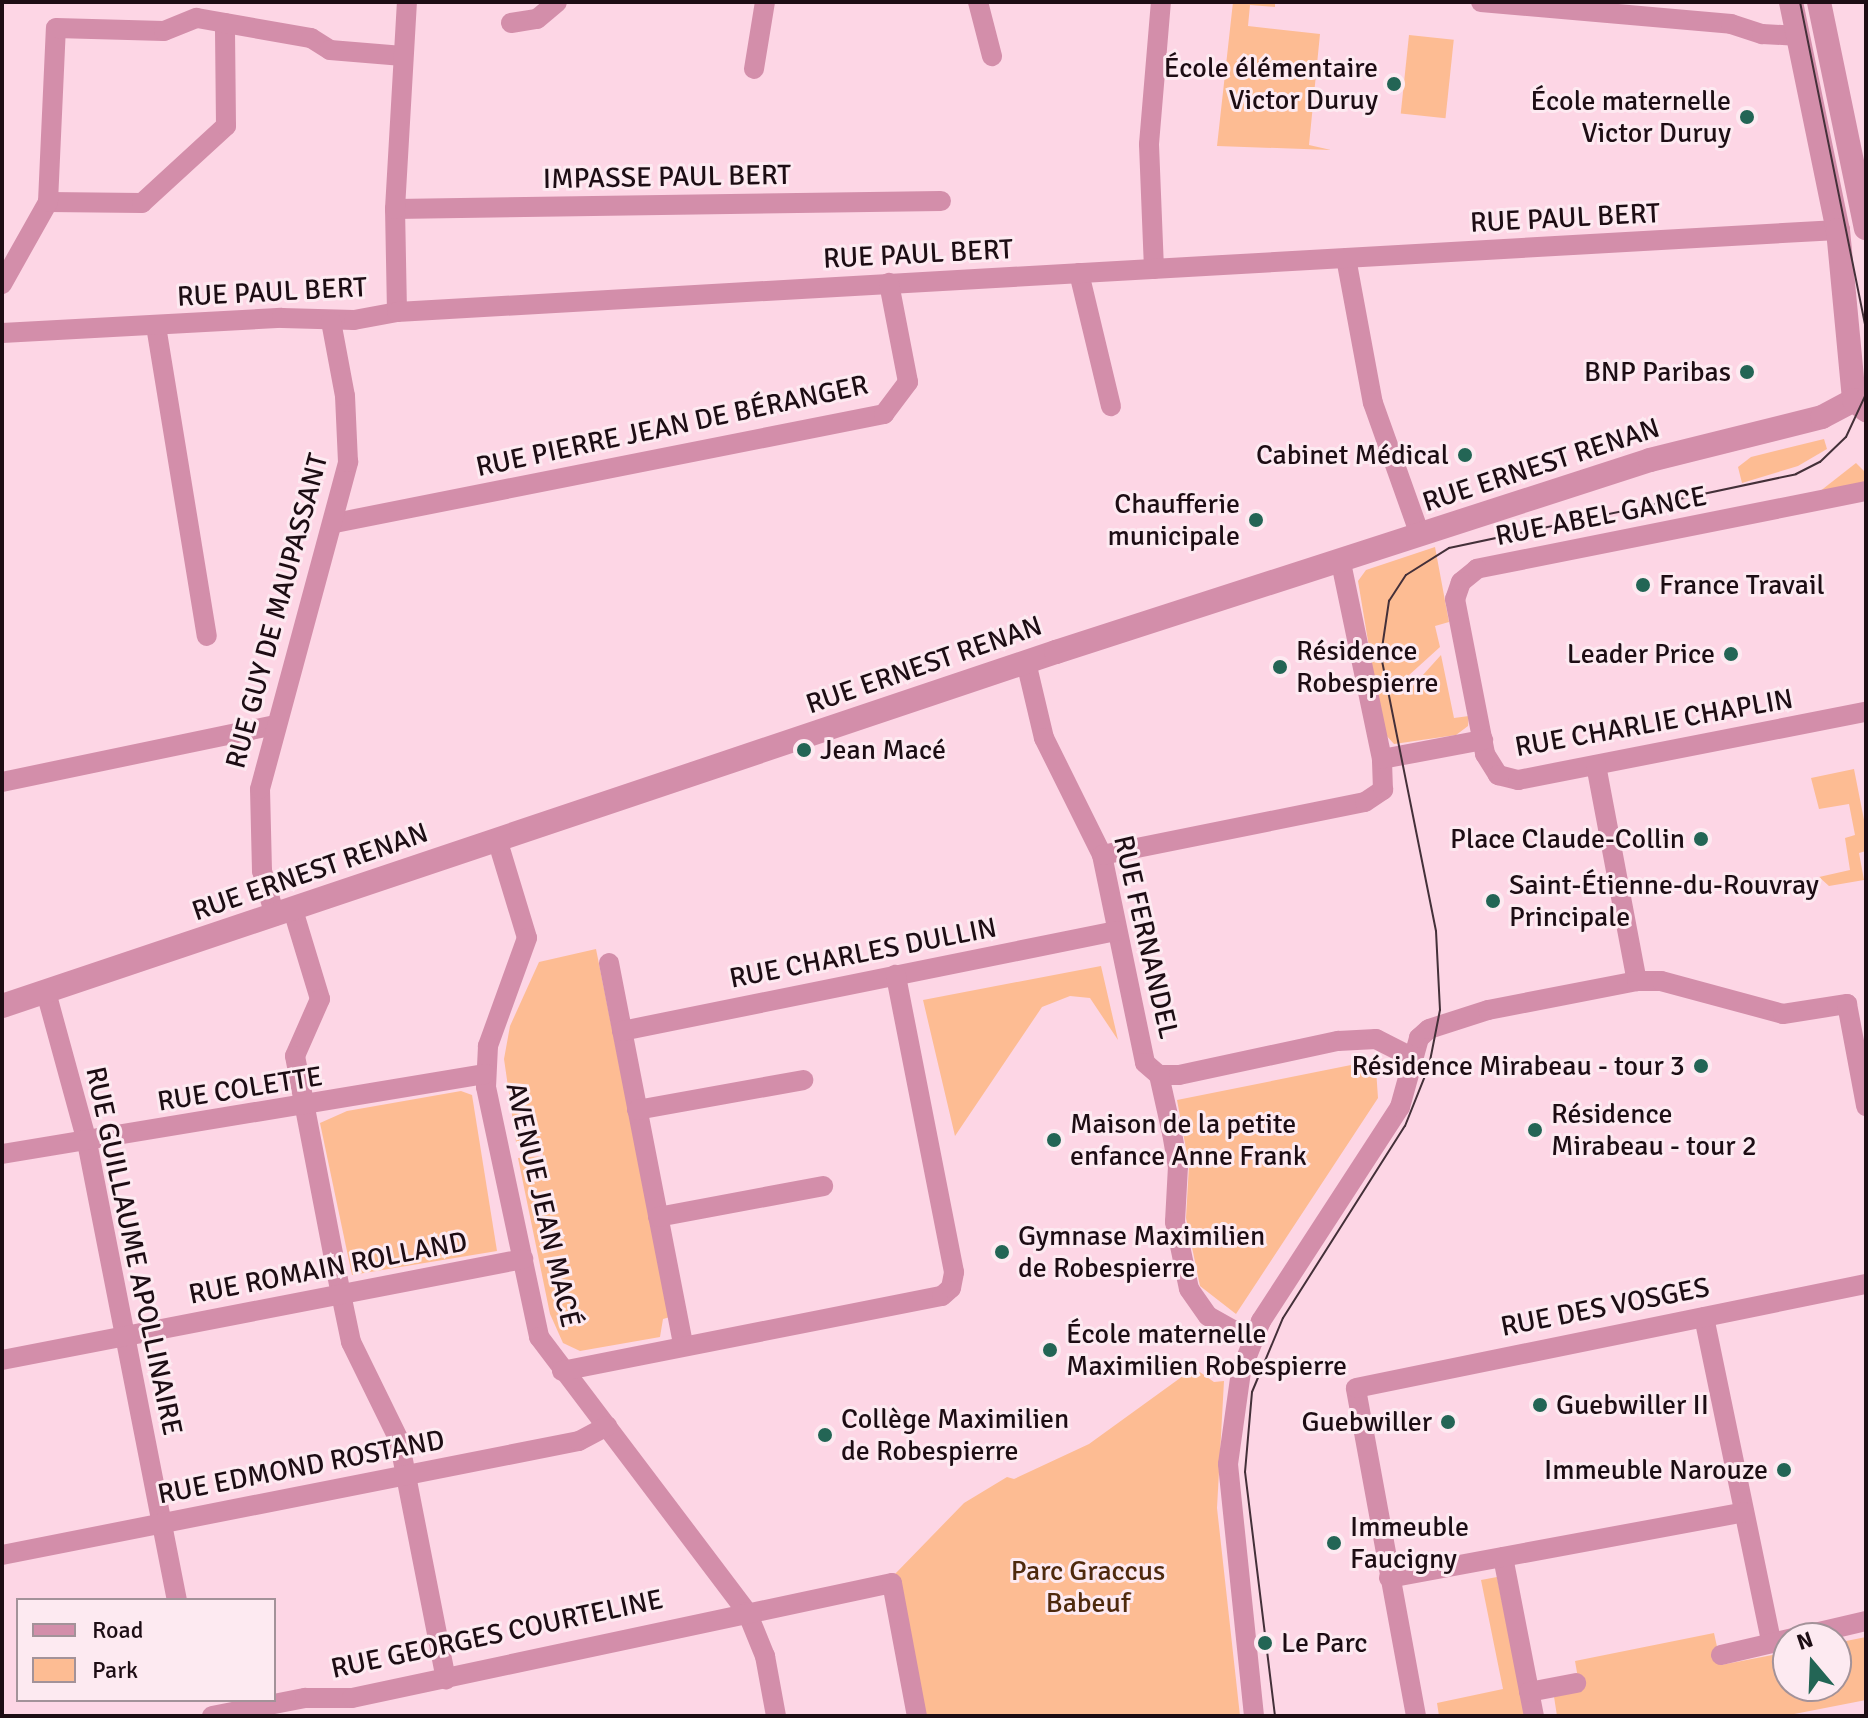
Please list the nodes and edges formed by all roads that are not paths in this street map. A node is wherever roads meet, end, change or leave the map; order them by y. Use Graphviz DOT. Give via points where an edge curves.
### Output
graph roads {
  1 [pos="407,2"];
  2 [pos="557,2"];
  3 [pos="765,2"];
  4 [pos="978,2"];
  5 [pos="1161,2"];
  6 [pos="1481,2"];
  7 [pos="1791,2"];
  8 [pos="1819,2"];
  9 [pos="225,23"];
  10 [pos="511,23"];
  11 [pos="1799,36"];
  12 [pos="403,56"];
  13 [pos="992,56"];
  14 [pos="754,69"];
  15 [pos="941,201"];
  16 [pos="48,202"];
  17 [pos="395,209"];
  18 [pos="1866,228"];
  19 [pos="1838,230"];
  20 [pos="1346,258"];
  21 [pos="1154,269"];
  22 [pos="1079,273"];
  23 [pos="889,283"];
  24 [pos="2,284"];
  25 [pos="397,312"];
  26 [pos="331,321"];
  27 [pos="156,326"];
  28 [pos="2,333"];
  29 [pos="1860,405"];
  30 [pos="1111,406"];
  31 [pos="1866,491"];
  32 [pos="335,523"];
  33 [pos="1420,535"];
  34 [pos="1341,562"];
  35 [pos="207,636"];
  36 [pos="1026,662"];
  37 [pos="1866,712"];
  38 [pos="275,725"];
  39 [pos="1483,740"];
  40 [pos="1382,759"];
  41 [pos="1596,765"];
  42 [pos="2,782"];
  43 [pos="497,839"];
  44 [pos="1102,855"];
  45 [pos="284,913"];
  46 [pos="1116,931"];
  47 [pos="609,963"];
  48 [pos="896,975"];
  49 [pos="1637,981"];
  50 [pos="46,992"];
  51 [pos="1856,1002"];
  52 [pos="2,1006"];
  53 [pos="622,1031"];
  54 [pos="1410,1056"];
  55 [pos="485,1074"];
  56 [pos="1159,1075"];
  57 [pos="803,1080"];
  58 [pos="1866,1106"];
  59 [pos="304,1108"];
  60 [pos="637,1110"];
  61 [pos="87,1142"];
  62 [pos="2,1154"];
  63 [pos="823,1186"];
  64 [pos="658,1217"];
  65 [pos="523,1259"];
  66 [pos="1866,1284"];
  67 [pos="341,1294"];
  68 [pos="1704,1317"];
  69 [pos="126,1336"];
  70 [pos="1251,1340"];
  71 [pos="683,1345"];
  72 [pos="2,1360"];
  73 [pos="562,1371"];
  74 [pos="607,1426"];
  75 [pos="405,1475"];
  76 [pos="1744,1512"];
  77 [pos="162,1523"];
  78 [pos="2,1555"];
  79 [pos="1503,1557"];
  80 [pos="1389,1578"];
  81 [pos="177,1598"];
  82 [pos="747,1612"];
  83 [pos="1866,1621"];
  84 [pos="1771,1640"];
  85 [pos="1721,1655"];
  86 [pos="446,1679"];
  87 [pos="1576,1683"];
  88 [pos="1529,1692"];
  89 [pos="213,1716"];
  90 [pos="776,1716"];
  91 [pos="917,1716"];
  92 [pos="1254,1716"];
  93 [pos="1416,1716"];
  94 [pos="1534,1716"];
  1 -- 12 [label="street"];
  2 -- 10 [label="street" via="537,19"];
  3 -- 14 [label="street"];
  4 -- 13 [label="street" via="977,16"];
  5 -- 21 [label="street" via="1149,144"];
  6 -- 11 [label="street" via="1731,24 1762,34"];
  7 -- 11 [label="street"];
  8 -- 18 [label="street"];
  9 -- 12 [label="street" via="311,38 330,50"];
  9 -- 16 [label="street" via="226,126 142,203"];
  9 -- 16 [label="street" via="197,18 164,31 56,28"];
  11 -- 19 [label="street"];
  12 -- 17 [label="street"];
  15 -- 17 [label="street, IMPASSE PAUL BERT"];
  16 -- 24 [label="street"];
  17 -- 25 [label="street"];
  19 -- 20 [label="street, RUE PAUL BERT"];
  19 -- 29 [label="street"];
  20 -- 21 [label="street, RUE PAUL BERT"];
  20 -- 33 [label="street" via="1373,403"];
  21 -- 22 [label="street, RUE PAUL BERT"];
  22 -- 23 [label="street, RUE PAUL BERT"];
  22 -- 30 [label="street"];
  23 -- 25 [label="street, RUE PAUL BERT"];
  23 -- 32 [label="street, RUE PIERRE JEAN DE BÉRANGER" via="908,382 884,414"];
  25 -- 26 [label="street, RUE PAUL BERT"];
  26 -- 27 [label="street, RUE PAUL BERT" via="282,318"];
  26 -- 32 [label="street, RUE GUY DE MAUPASSANT" via="349,431"];
  27 -- 28 [label="street, RUE PAUL BERT"];
  27 -- 35 [label="street"];
  29 -- 33 [label="street, RUE ERNEST RENAN" via="1650,460"];
  31 -- 39 [label="street, RUE ABEL GANCE" via="1477,569 1461,582 1455,599"];
  32 -- 38 [label="street, RUE GUY DE MAUPASSANT"];
  33 -- 34 [label="street, RUE ERNEST RENAN"];
  34 -- 36 [label="street, RUE ERNEST RENAN"];
  34 -- 40 [label="street"];
  36 -- 43 [label="street, RUE ERNEST RENAN"];
  36 -- 44 [label="street, RUE FERNANDEL" via="1044,738"];
  37 -- 41 [label="street, RUE CHARLIE CHAPLIN"];
  38 -- 42 [label="street"];
  38 -- 45 [label="street, RUE GUY DE MAUPASSANT" via="257,820 262,871"];
  39 -- 40 [label="street, RUE CHARLIE CHAPLIN"];
  39 -- 41 [label="street, RUE CHARLIE CHAPLIN" via="1498,775 1518,780"];
  40 -- 44 [label="street" via="1383,790 1365,802"];
  41 -- 49 [label="street"];
  43 -- 45 [label="street, RUE ERNEST RENAN"];
  43 -- 55 [label="street, AVENUE JEAN MACÉ" via="527,953 488,1046"];
  44 -- 46 [label="street, RUE FERNANDEL"];
  45 -- 50 [label="street, RUE ERNEST RENAN"];
  45 -- 59 [label="street, RUE GUY DE MAUPASSANT" via="320,999 295,1056"];
  46 -- 48 [label="street, RUE CHARLES DULLIN"];
  46 -- 56 [label="street, RUE FERNANDEL" via="1145,1063"];
  47 -- 53 [label="street"];
  48 -- 53 [label="street, RUE CHARLES DULLIN"];
  48 -- 71 [label="street" via="954,1272 951,1288 942,1296"];
  49 -- 51 [label="street" via="1661,981 1783,1014"];
  49 -- 54 [label="street" via="1488,1010 1429,1029"];
  50 -- 52 [label="street, RUE ERNEST RENAN"];
  50 -- 61 [label="street, RUE GUILLAUME APOLLINAIRE"];
  51 -- 58 [label="street"];
  53 -- 60 [label="street"];
  54 -- 56 [label="street" via="1376,1039 1338,1041"];
  54 -- 70 [label="street" via="1400,1107"];
  55 -- 59 [label="street, RUE COLETTE"];
  55 -- 65 [label="street, AVENUE JEAN MACÉ"];
  56 -- 70 [label="street, RUE FERNANDEL" via="1178,1166 1175,1222 1189,1289 1208,1316"];
  57 -- 60 [label="street"];
  59 -- 61 [label="street, RUE COLETTE"];
  59 -- 67 [label="street, RUE GUY DE MAUPASSANT"];
  60 -- 64 [label="street"];
  61 -- 62 [label="street, RUE COLETTE"];
  61 -- 69 [label="street, RUE GUILLAUME APOLLINAIRE"];
  63 -- 64 [label="street"];
  64 -- 71 [label="street"];
  65 -- 67 [label="street, RUE ROMAIN ROLLAND"];
  65 -- 73 [label="street, AVENUE JEAN MACÉ" via="539,1337"];
  66 -- 68 [label="street, RUE DES VOSGES"];
  67 -- 69 [label="street, RUE ROMAIN ROLLAND"];
  67 -- 75 [label="street, RUE GUY DE MAUPASSANT" via="351,1342 399,1440"];
  68 -- 76 [label="street"];
  68 -- 80 [label="street, RUE DES VOSGES" via="1356,1388"];
  69 -- 72 [label="street, RUE ROMAIN ROLLAND"];
  69 -- 77 [label="street, RUE GUILLAUME APOLLINAIRE"];
  70 -- 92 [label="street" via="1241,1371 1228,1464"];
  71 -- 73 [label="street"];
  73 -- 74 [label="street, AVENUE JEAN MACÉ"];
  74 -- 75 [label="street, RUE EDMOND ROSTAND" via="579,1441"];
  74 -- 82 [label="street, AVENUE JEAN MACÉ"];
  75 -- 77 [label="street, RUE EDMOND ROSTAND"];
  75 -- 86 [label="street, RUE GUY DE MAUPASSANT"];
  76 -- 79 [label="street"];
  76 -- 84 [label="street"];
  77 -- 78 [label="street, RUE EDMOND ROSTAND"];
  77 -- 81 [label="street, RUE GUILLAUME APOLLINAIRE"];
  79 -- 80 [label="street"];
  79 -- 88 [label="street"];
  80 -- 93 [label="street"];
  82 -- 86 [label="street, RUE GEORGES COURTELINE"];
  82 -- 90 [label="street, AVENUE JEAN MACÉ" via="765,1656"];
  82 -- 91 [label="street, RUE GEORGES COURTELINE" via="892,1583"];
  83 -- 84 [label="street"];
  84 -- 85 [label="street"];
  86 -- 89 [label="street, RUE GEORGES COURTELINE"];
  87 -- 88 [label="street"];
  88 -- 94 [label="street"];
}
